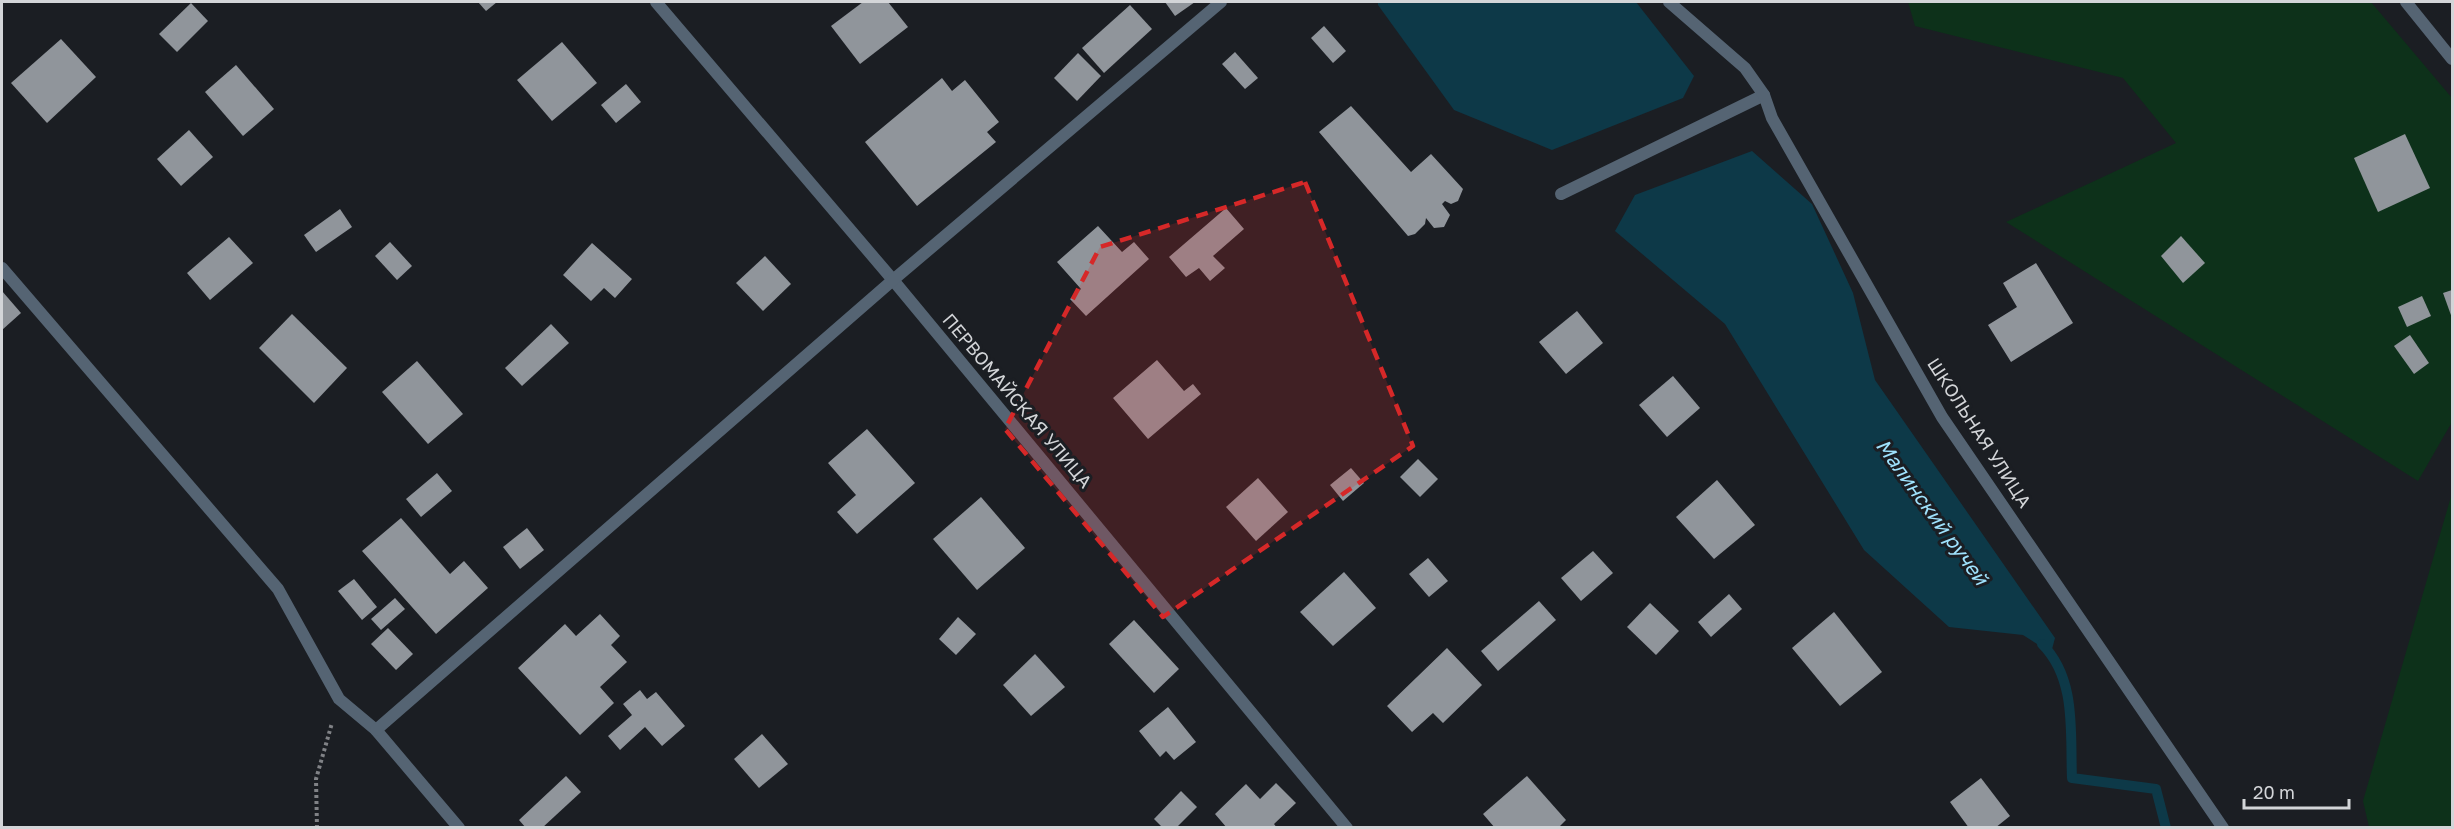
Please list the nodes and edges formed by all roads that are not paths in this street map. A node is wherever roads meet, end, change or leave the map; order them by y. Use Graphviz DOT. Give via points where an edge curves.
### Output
graph roads {
  1 [pos="656,2"];
  2 [pos="1221,2"];
  3 [pos="1670,2"];
  4 [pos="2406,2"];
  5 [pos="2452,59"];
  6 [pos="1764,95"];
  7 [pos="1561,194"];
  8 [pos="2,268"];
  9 [pos="893,280"];
  10 [pos="376,730"];
  11 [pos="459,828"];
  12 [pos="1347,828"];
  13 [pos="2223,828"];
  1 -- 9 [label="street, ПЕРВОМАЙСКАЯ УЛИЦА"];
  2 -- 9 [label="street"];
  3 -- 6 [label="street, ШКОЛЬНАЯ УЛИЦА" via="1745,68"];
  4 -- 5 [label="street"];
  6 -- 7 [label="street"];
  6 -- 13 [label="street, ШКОЛЬНАЯ УЛИЦА" via="1772,118 1942,417"];
  8 -- 10 [label="street" via="278,589 339,699"];
  9 -- 10 [label="street"];
  9 -- 12 [label="street, ПЕРВОМАЙСКАЯ УЛИЦА"];
  10 -- 11 [label="street"];
}
